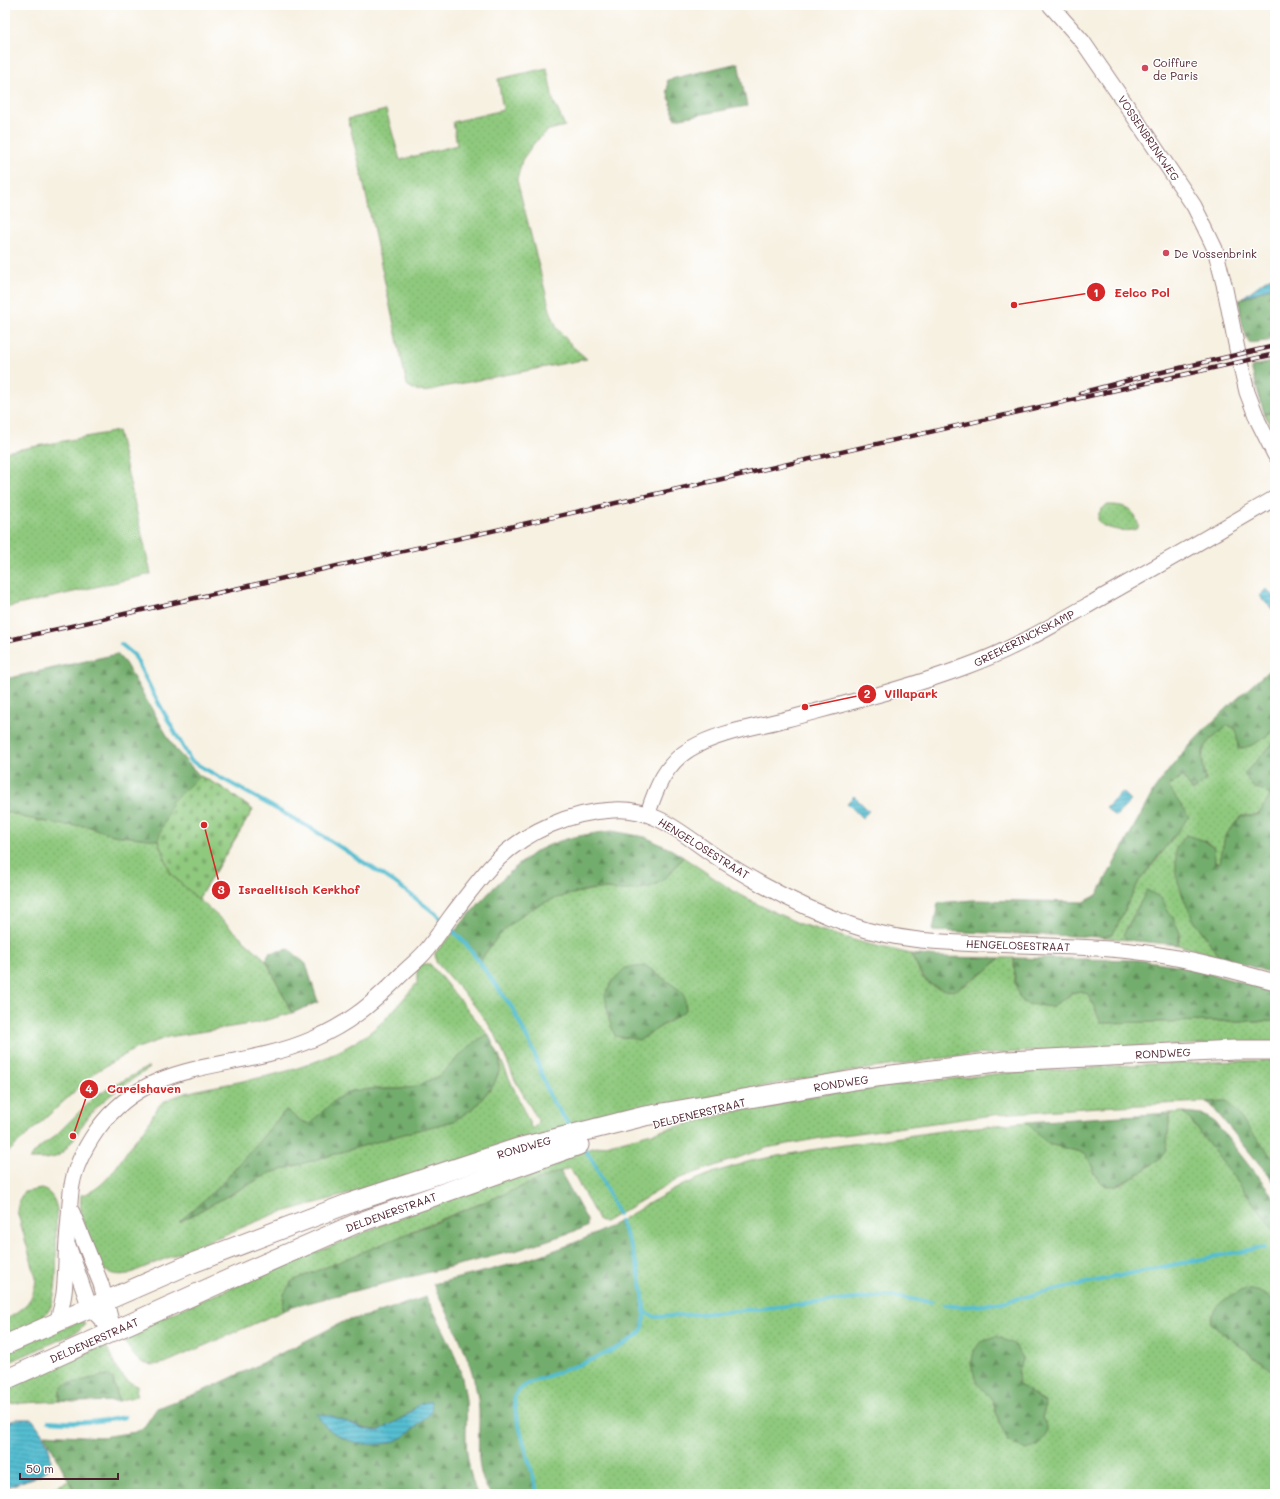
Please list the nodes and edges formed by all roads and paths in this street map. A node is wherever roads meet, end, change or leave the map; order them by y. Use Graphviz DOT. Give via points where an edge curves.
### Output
graph roads {
  1 [pos="1050,5"];
  2 [pos="1275,455"];
  3 [pos="1275,498"];
  4 [pos="648,814"];
  5 [pos="1275,982"];
  6 [pos="1275,1050"];
  7 [pos="794,1090"];
  8 [pos="417,1180"];
  9 [pos="70,1207"];
  10 [pos="67,1243"];
  11 [pos="98,1304"];
  12 [pos="57,1322"];
  13 [pos="114,1332"];
  14 [pos="5,1345"];
  15 [pos="5,1380"];
  1 -- 2 [label="street, VOSSENBRINKWEG" via="1083,42 1194,206 1215,250 1247,392"];
  3 -- 4 [label="street, GREEKERINCKSKAMP" via="1042,631 985,659 867,698 715,737 690,749 664,774"];
  4 -- 5 [label="street, HENGELOSESTRAAT" via="784,896 829,917 878,934 938,942 1098,948 1148,953 1194,961"];
  4 -- 9 [label="street, HENGELOSESTRAAT" via="616,809 587,812 559,821 522,841 495,862 424,953 358,1014 339,1026 277,1052 185,1071 140,1089 116,1108 98,1129 82,1155 72,1182"];
  6 -- 7 [label="main road, RONDWEG" via="1005,1062 905,1073"];
  7 -- 8 [label="main road, RONDWEG" via="645,1116 518,1148"];
  7 -- 13 [label="main road, DELDENERSTRAAT" via="649,1125 565,1149 355,1224"];
  8 -- 11 [label="main road, DELDENERSTRAAT" via="274,1230"];
  9 -- 10 [label="street, HENGELOSESTRAAT"];
  9 -- 11 [label="street, HENGELOSESTRAAT"];
  10 -- 11 [label="street, HENGELOSESTRAAT"];
  10 -- 12 [label="street, HENGELOSESTRAAT" via="64,1303"];
  11 -- 12 [label="main road, DELDENERSTRAAT"];
  11 -- 13 [label="street"];
  12 -- 14 [label="main road, DELDENERSTRAAT"];
  13 -- 15 [label="main road, DELDENERSTRAAT"];
}
